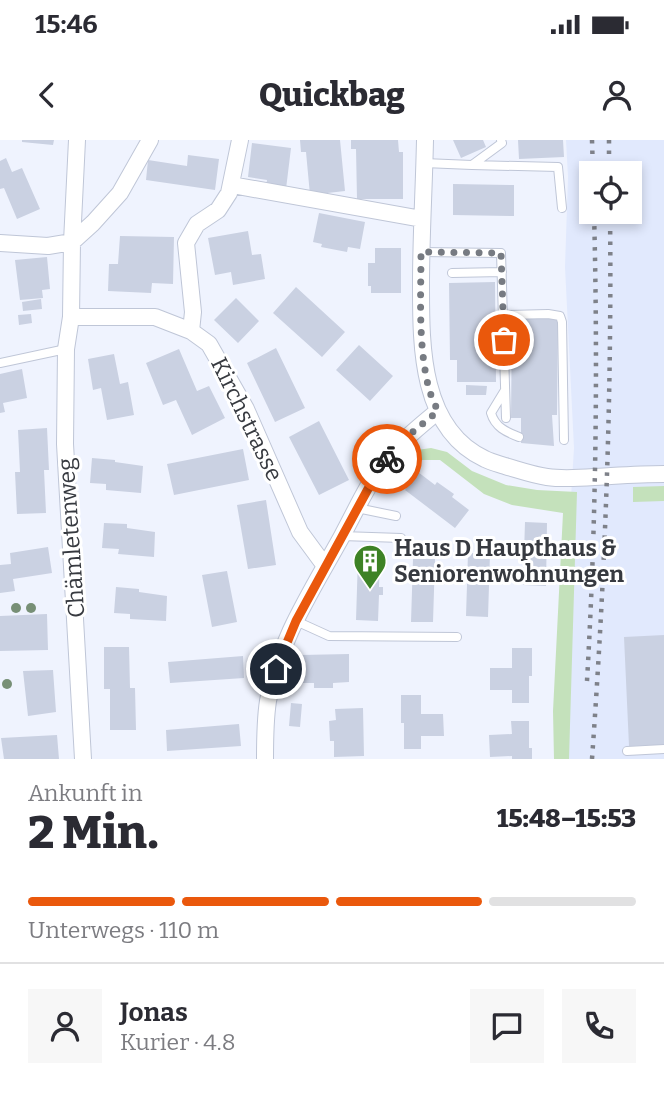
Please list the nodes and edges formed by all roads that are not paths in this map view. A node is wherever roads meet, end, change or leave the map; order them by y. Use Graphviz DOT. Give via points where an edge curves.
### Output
graph roads {
  1 [pos="77,140"];
  2 [pos="150,140"];
  3 [pos="240,140"];
  4 [pos="425,140"];
  5 [pos="502,140"];
  6 [pos="424,163"];
  7 [pos="472,165"];
  8 [pos="232,185"];
  9 [pos="562,208"];
  10 [pos="422,219"];
  11 [pos="72,242"];
  12 [pos="0,243"];
  13 [pos="421,252"];
  14 [pos="502,272"];
  15 [pos="452,273"];
  16 [pos="503,315"];
  17 [pos="71,317"];
  18 [pos="191,331"];
  19 [pos="66,348"];
  20 [pos="0,363"];
  21 [pos="505,390"];
  22 [pos="438,411"];
  23 [pos="506,418"];
  24 [pos="519,437"];
  25 [pos="564,440"];
  26 [pos="664,474"];
  27 [pos="357,508"];
  28 [pos="396,516"];
  29 [pos="342,536"];
  30 [pos="401,538"];
  31 [pos="325,566"];
  32 [pos="296,621"];
  33 [pos="457,638"];
  34 [pos="664,749"];
  35 [pos="627,751"];
  36 [pos="83,759"];
  37 [pos="265,759"];
  1 -- 11 [label="street"];
  2 -- 11 [label="street" via="120,193"];
  3 -- 8 [label="street"];
  4 -- 6 [label="street"];
  5 -- 7 [label="lane"];
  6 -- 7 [label="lane"];
  6 -- 10 [label="street"];
  7 -- 9 [label="lane" via="558,167"];
  8 -- 10 [label="street"];
  8 -- 18 [label="street" via="218,210 197,224 186,243"];
  10 -- 13 [label="street"];
  11 -- 12 [label="street" via="48,246"];
  11 -- 17 [label="street"];
  13 -- 14 [label="lane" via="501,253"];
  13 -- 22 [label="street" via="423,357"];
  14 -- 15 [label="lane"];
  14 -- 16 [label="lane"];
  16 -- 21 [label="lane"];
  16 -- 25 [label="lane" via="560,316"];
  17 -- 18 [label="street, Kirchstrasse" via="155,317"];
  17 -- 19 [label="street, Chämletenweg"];
  18 -- 31 [label="street, Kirchstrasse" via="209,344 220,362 246,409 300,532"];
  19 -- 20 [label="lane"];
  19 -- 36 [label="street, Chämletenweg" via="65,444"];
  21 -- 23 [label="lane"];
  21 -- 24 [label="lane" via="492,418 501,429"];
  22 -- 26 [label="street" via="464,445 484,459 520,471 573,478"];
  22 -- 27 [label="street" via="386,460"];
  27 -- 28 [label="lane"];
  27 -- 29 [label="street"];
  29 -- 30 [label="lane"];
  29 -- 31 [label="street"];
  31 -- 32 [label="street"];
  32 -- 33 [label="lane" via="329,636"];
  32 -- 37 [label="street" via="268,700"];
  34 -- 35 [label="lane"];
}
